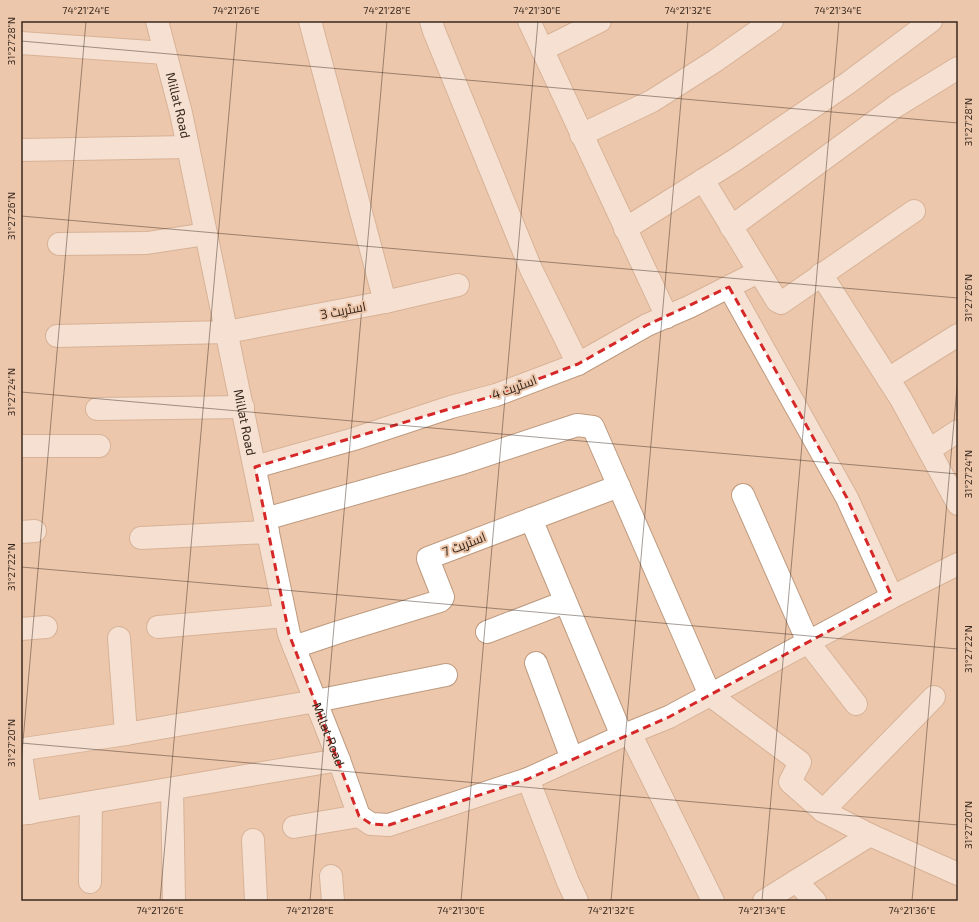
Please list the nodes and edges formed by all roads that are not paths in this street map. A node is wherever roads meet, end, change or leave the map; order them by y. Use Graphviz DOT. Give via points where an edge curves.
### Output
graph roads {
  1 [pos="157,21"];
  2 [pos="310,21"];
  3 [pos="431,21"];
  4 [pos="529,21"];
  5 [pos="600,21"];
  6 [pos="772,21"];
  7 [pos="931,21"];
  8 [pos="21,43"];
  9 [pos="542,50"];
  10 [pos="165,53"];
  11 [pos="958,68"];
  12 [pos="581,135"];
  13 [pos="188,147"];
  14 [pos="21,150"];
  15 [pos="703,180"];
  16 [pos="914,211"];
  17 [pos="731,227"];
  18 [pos="626,229"];
  19 [pos="206,234"];
  20 [pos="59,244"];
  21 [pos="758,272"];
  22 [pos="821,274"];
  23 [pos="458,285"];
  24 [pos="729,287"];
  25 [pos="385,302"];
  26 [pos="666,317"];
  27 [pos="227,332"];
  28 [pos="958,335"];
  29 [pos="58,336"];
  30 [pos="578,364"];
  31 [pos="888,379"];
  32 [pos="242,407"];
  33 [pos="97,409"];
  34 [pos="958,431"];
  35 [pos="21,446"];
  36 [pos="99,446"];
  37 [pos="929,450"];
  38 [pos="255,467"];
  39 [pos="619,486"];
  40 [pos="743,495"];
  41 [pos="958,504"];
  42 [pos="531,519"];
  43 [pos="267,525"];
  44 [pos="141,538"];
  45 [pos="958,564"];
  46 [pos="892,597"];
  47 [pos="565,602"];
  48 [pos="285,616"];
  49 [pos="46,627"];
  50 [pos="158,627"];
  51 [pos="21,630"];
  52 [pos="487,632"];
  53 [pos="118,638"];
  54 [pos="808,642"];
  55 [pos="294,648"];
  56 [pos="536,663"];
  57 [pos="446,675"];
  58 [pos="710,695"];
  59 [pos="934,697"];
  60 [pos="316,701"];
  61 [pos="856,704"];
  62 [pos="126,734"];
  63 [pos="626,735"];
  64 [pos="21,754"];
  65 [pos="572,759"];
  66 [pos="339,760"];
  67 [pos="528,779"];
  68 [pos="172,789"];
  69 [pos="91,803"];
  70 [pos="823,811"];
  71 [pos="25,814"];
  72 [pos="359,816"];
  73 [pos="294,827"];
  74 [pos="870,835"];
  75 [pos="252,840"];
  76 [pos="958,874"];
  77 [pos="331,876"];
  78 [pos="796,881"];
  79 [pos="90,882"];
  80 [pos="174,901"];
  81 [pos="256,901"];
  82 [pos="333,901"];
  83 [pos="577,901"];
  84 [pos="713,901"];
  85 [pos="764,901"];
  86 [pos="815,901"];
  1 -- 10 [label="street, Millat Road"];
  2 -- 25 [label="street"];
  3 -- 30 [label="street" via="531,269"];
  4 -- 9 [label="street"];
  5 -- 9 [label="street"];
  6 -- 12 [label="street" via="652,101"];
  7 -- 15 [label="street" via="848,83"];
  8 -- 10 [label="street"];
  9 -- 12 [label="street"];
  10 -- 13 [label="street, Millat Road"];
  11 -- 17 [label="street" via="896,106"];
  12 -- 18 [label="street"];
  13 -- 14 [label="street"];
  13 -- 19 [label="street, Millat Road"];
  15 -- 17 [label="street"];
  15 -- 18 [label="street"];
  16 -- 22 [label="street"];
  17 -- 21 [label="street"];
  18 -- 26 [label="street"];
  19 -- 20 [label="street" via="147,243"];
  19 -- 27 [label="street, Millat Road"];
  21 -- 22 [label="street" via="776,301 781,303"];
  21 -- 24 [label="street, اسٹریٹ 4"];
  22 -- 31 [label="street"];
  23 -- 25 [label="street, اسٹریٹ 3"];
  24 -- 26 [label="street, اسٹریٹ 4"];
  24 -- 46 [label="street" via="847,498"];
  25 -- 27 [label="street, اسٹریٹ 3"];
  26 -- 30 [label="street, اسٹریٹ 4"];
  27 -- 29 [label="street, اسٹریٹ 3"];
  27 -- 32 [label="street, Millat Road"];
  28 -- 31 [label="street"];
  30 -- 38 [label="street, اسٹریٹ 4" via="496,395"];
  31 -- 37 [label="street" via="902,399"];
  32 -- 33 [label="street"];
  32 -- 38 [label="street, Millat Road"];
  34 -- 37 [label="street"];
  35 -- 36 [label="street"];
  37 -- 41 [label="street"];
  38 -- 43 [label="street, Millat Road"];
  39 -- 42 [label="street, اسٹریٹ 7"];
  39 -- 43 [label="street" via="593,427 576,425"];
  39 -- 58 [label="street"];
  40 -- 54 [label="street"];
  42 -- 47 [label="street"];
  42 -- 55 [label="street, اسٹریٹ 7" via="428,558 443,597 440,601"];
  43 -- 44 [label="street"];
  43 -- 48 [label="street, Millat Road"];
  45 -- 46 [label="street"];
  46 -- 54 [label="street"];
  47 -- 52 [label="street"];
  47 -- 63 [label="street"];
  48 -- 50 [label="street"];
  48 -- 55 [label="street, Millat Road"];
  49 -- 51 [label="street"];
  53 -- 62 [label="street"];
  54 -- 58 [label="street"];
  54 -- 61 [label="street"];
  55 -- 60 [label="street, Millat Road"];
  56 -- 65 [label="street"];
  57 -- 60 [label="street"];
  58 -- 63 [label="street" via="669,717"];
  58 -- 70 [label="street" via="800,762 790,782"];
  59 -- 70 [label="street"];
  60 -- 62 [label="street"];
  60 -- 66 [label="street, Millat Road"];
  62 -- 64 [label="street" via="24,749"];
  63 -- 65 [label="street"];
  63 -- 84 [label="street"];
  64 -- 71 [label="street"];
  65 -- 67 [label="street"];
  66 -- 68 [label="street"];
  66 -- 72 [label="street, Millat Road"];
  67 -- 72 [label="street" via="389,825 371,824"];
  67 -- 83 [label="street"];
  68 -- 69 [label="street"];
  68 -- 80 [label="street"];
  69 -- 71 [label="street"];
  69 -- 79 [label="street"];
  70 -- 74 [label="street"];
  72 -- 73 [label="street"];
  74 -- 76 [label="street"];
  74 -- 78 [label="street"];
  75 -- 81 [label="street"];
  77 -- 82 [label="street"];
  78 -- 85 [label="street"];
  78 -- 86 [label="street"];
}
